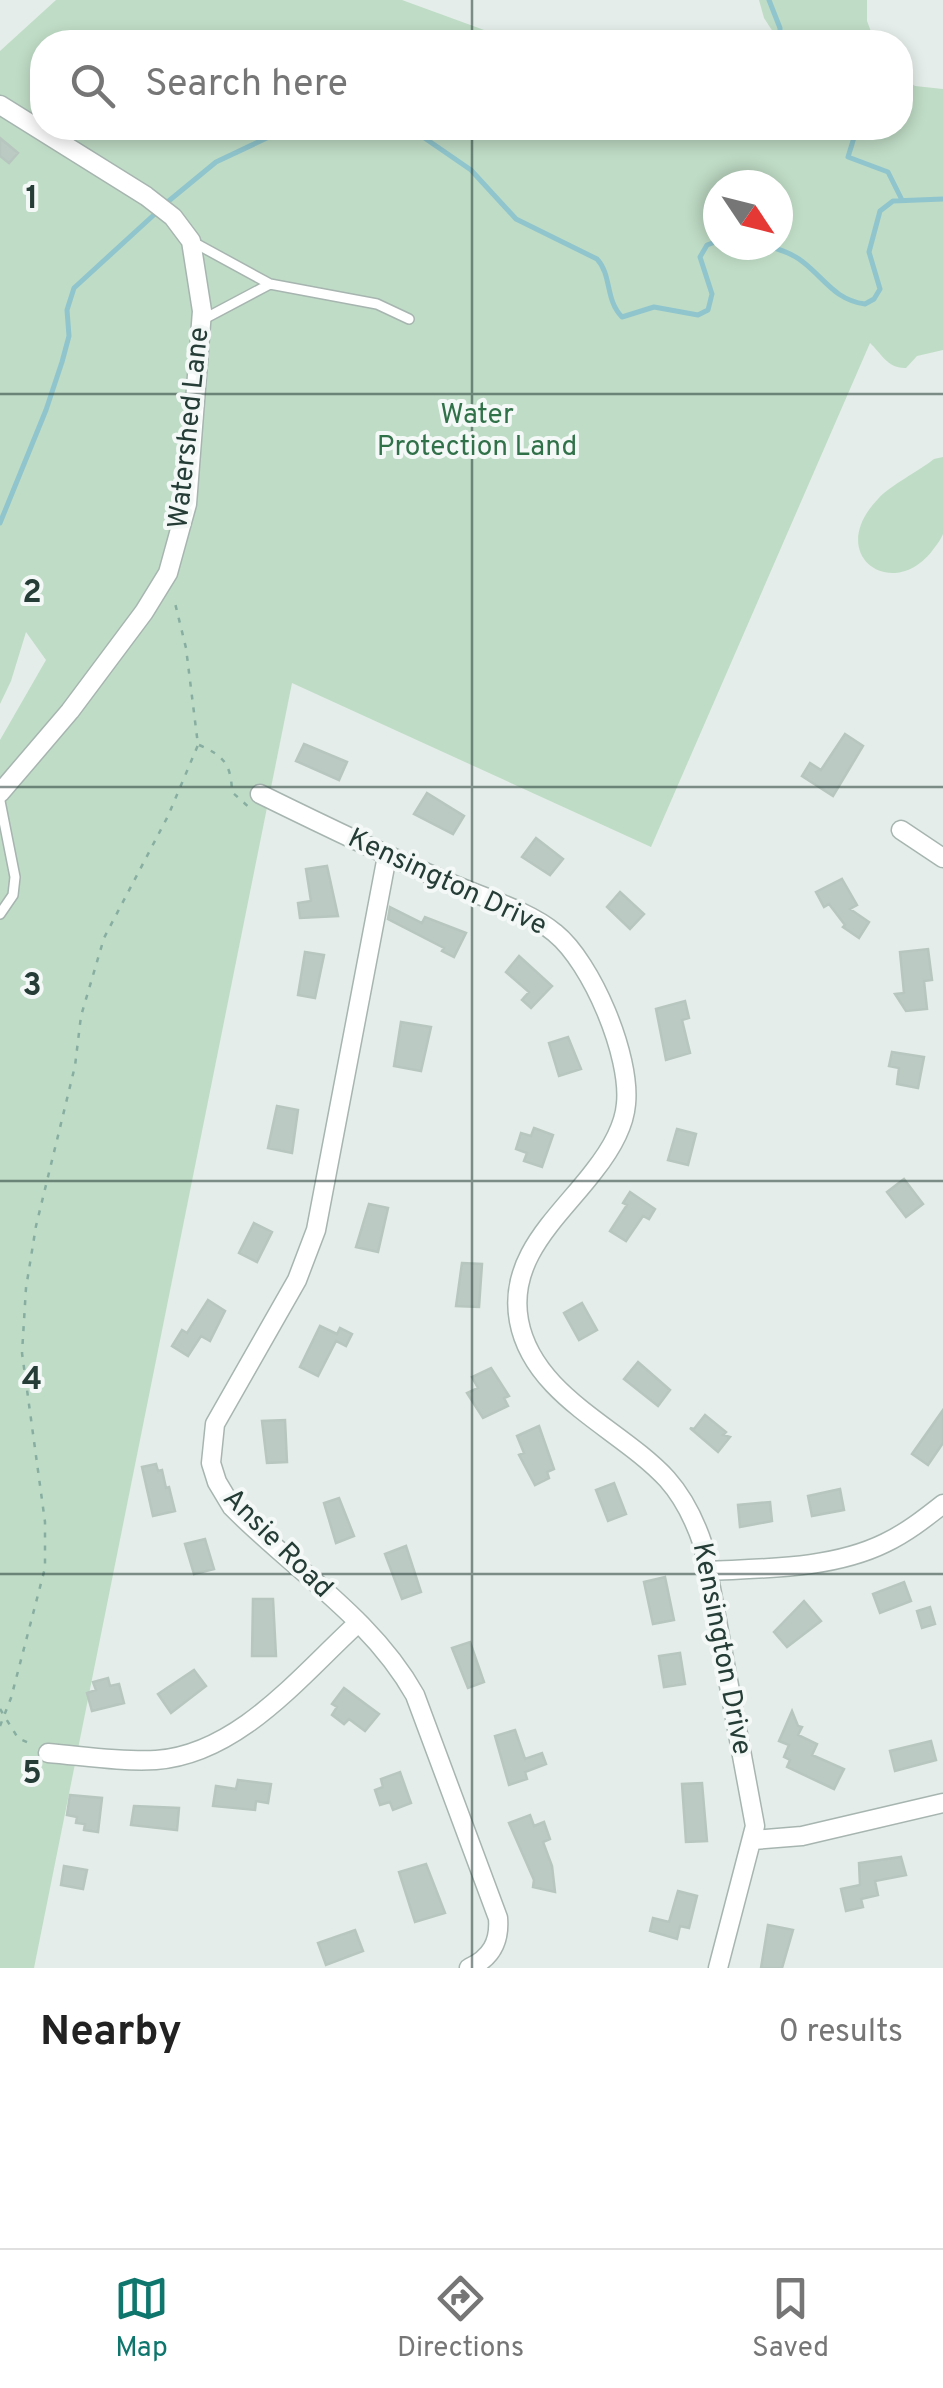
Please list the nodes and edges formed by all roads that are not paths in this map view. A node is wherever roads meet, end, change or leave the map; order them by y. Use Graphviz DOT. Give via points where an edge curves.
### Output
graph roads {
  1 [pos="0,105"];
  2 [pos="30,124"];
  3 [pos="56,140"];
  4 [pos="191,241"];
  5 [pos="270,284"];
  6 [pos="409,319"];
  7 [pos="201,321"];
  8 [pos="0,797"];
  9 [pos="261,804"];
  10 [pos="902,830"];
  11 [pos="387,856"];
  12 [pos="943,858"];
  13 [pos="0,914"];
  14 [pos="943,1504"];
  15 [pos="708,1571"];
  16 [pos="358,1624"];
  17 [pos="48,1753"];
  18 [pos="943,1803"];
  19 [pos="754,1840"];
  20 [pos="469,1968"];
  21 [pos="718,1968"];
  1 -- 2 [label="street, Watershed Lane"];
  3 -- 4 [label="street, Watershed Lane" via="146,196"];
  4 -- 5 [label="lane"];
  4 -- 7 [label="street, Watershed Lane"];
  5 -- 6 [label="lane" via="377,304"];
  5 -- 7 [label="lane"];
  7 -- 8 [label="street, Watershed Lane" via="188,504 168,573"];
  8 -- 13 [label="lane" via="14,876 13,895"];
  9 -- 11 [label="street, Kensington Drive"];
  10 -- 12 [label="street"];
  11 -- 15 [label="street, Kensington Drive" via="554,932 576,954 600,1000 624,1071 625,1112 603,1160 529,1255 517,1302 520,1326 557,1387 672,1485 698,1530"];
  11 -- 16 [label="street, Ansie Road" via="316,1230 297,1280 218,1414 211,1443 214,1472 232,1508"];
  14 -- 15 [label="street" via="884,1544 847,1556"];
  15 -- 19 [label="street, Kensington Drive"];
  16 -- 17 [label="street" via="250,1722 212,1744 158,1760"];
  16 -- 20 [label="street, Ansie Road" via="415,1695 496,1912 494,1946"];
  18 -- 19 [label="street" via="802,1836"];
  19 -- 21 [label="street, Kensington Drive"];
}
